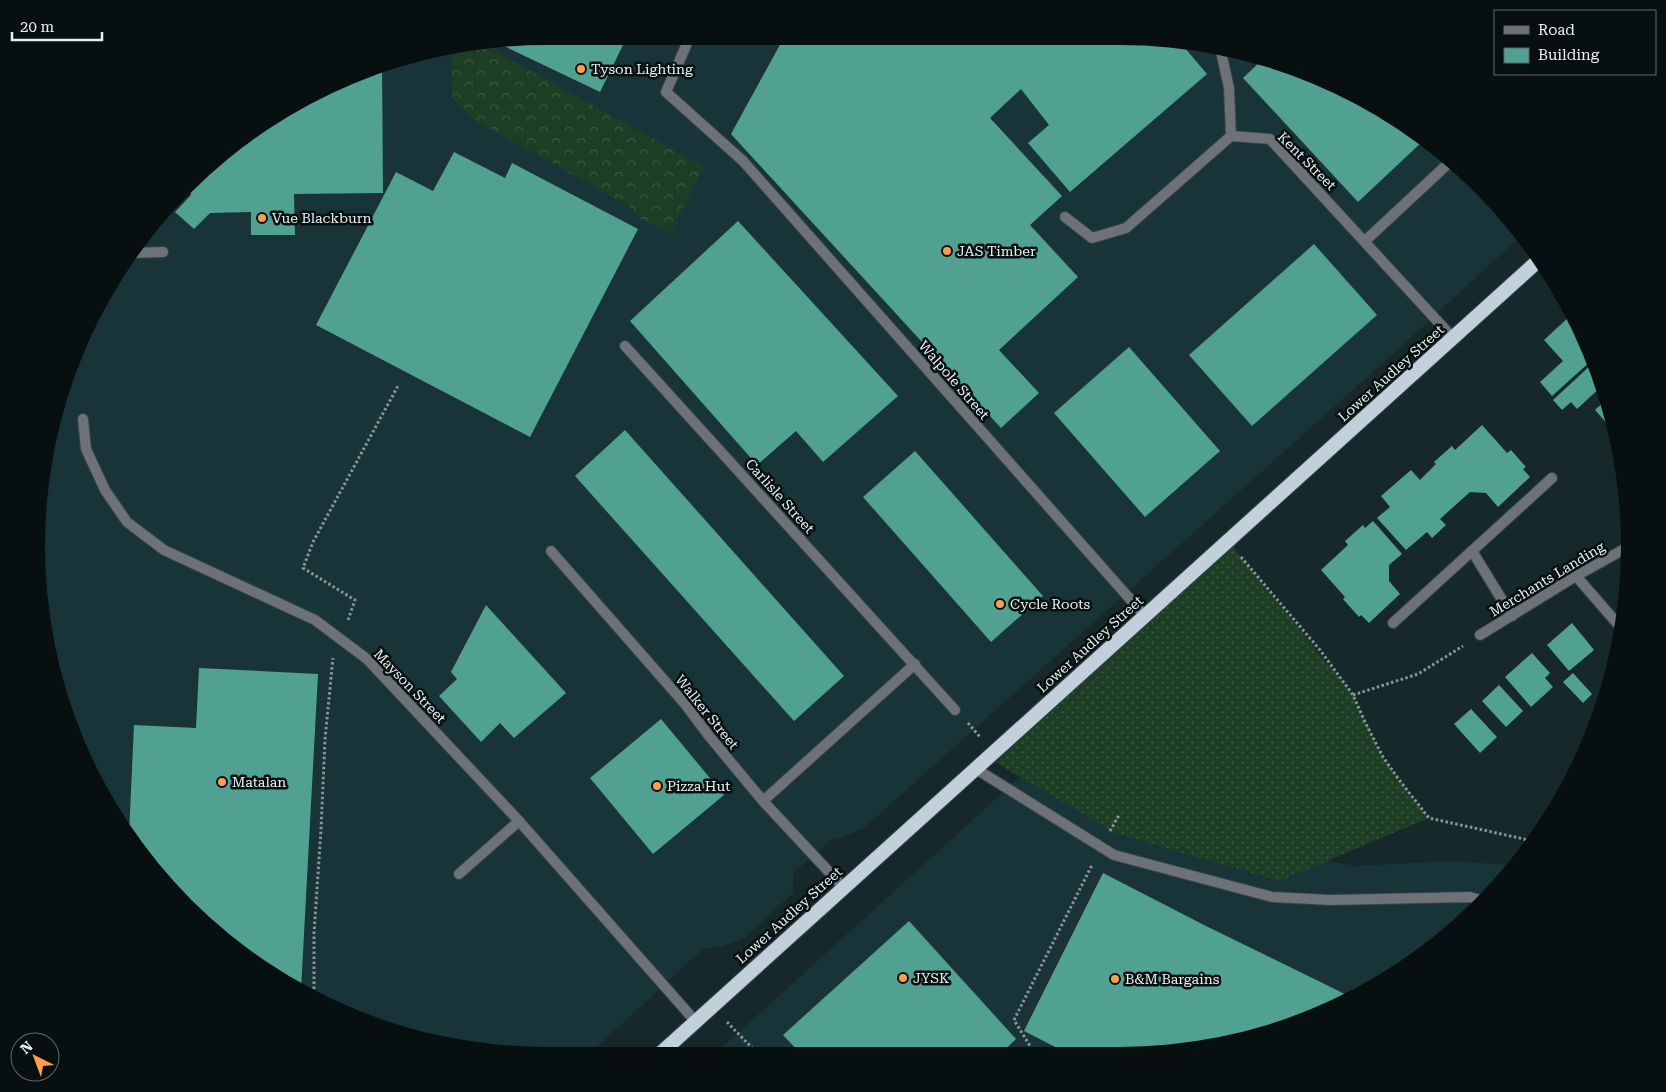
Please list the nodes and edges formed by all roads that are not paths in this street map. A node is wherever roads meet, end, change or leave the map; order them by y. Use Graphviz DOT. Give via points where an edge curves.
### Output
graph roads {
  1 [pos="686,45"];
  2 [pos="1222,56"];
  3 [pos="1231,136"];
  4 [pos="1446,166"];
  5 [pos="1065,217"];
  6 [pos="1364,240"];
  7 [pos="162,252"];
  8 [pos="140,253"];
  9 [pos="1534,264"];
  10 [pos="1453,338"];
  11 [pos="624,346"];
  12 [pos="83,419"];
  13 [pos="1552,478"];
  14 [pos="1472,550"];
  15 [pos="551,551"];
  16 [pos="1621,551"];
  17 [pos="1576,576"];
  18 [pos="1145,616"];
  19 [pos="1512,616"];
  20 [pos="1615,621"];
  21 [pos="1393,622"];
  22 [pos="1480,635"];
  23 [pos="915,664"];
  24 [pos="956,710"];
  25 [pos="976,769"];
  26 [pos="763,801"];
  27 [pos="519,821"];
  28 [pos="459,874"];
  29 [pos="844,888"];
  30 [pos="1475,899"];
  31 [pos="696,1022"];
  32 [pos="668,1047"];
  1 -- 18 [label="street, Walpole Street" via="666,92 743,161"];
  2 -- 3 [label="street" via="1229,88"];
  3 -- 5 [label="street" via="1126,228 1092,238"];
  3 -- 6 [label="street, Kent Street" via="1270,139"];
  4 -- 6 [label="street"];
  6 -- 10 [label="street, Kent Street"];
  7 -- 8 [label="street"];
  9 -- 10 [label="highway, Lower Audley Street"];
  10 -- 18 [label="highway, Lower Audley Street"];
  11 -- 23 [label="street, Carlisle Street"];
  12 -- 27 [label="street, Mayson Street" via="86,449 105,490 128,522 164,550 316,620 341,639 367,659"];
  13 -- 14 [label="street"];
  14 -- 19 [label="street"];
  14 -- 21 [label="street"];
  15 -- 26 [label="street, Walker Street" via="685,704"];
  16 -- 17 [label="street, Merchants Landing"];
  17 -- 19 [label="street, Merchants Landing"];
  17 -- 20 [label="street"];
  18 -- 25 [label="highway, Lower Audley Street"];
  19 -- 22 [label="street, Merchants Landing"];
  23 -- 24 [label="street, Carlisle Street"];
  23 -- 26 [label="street"];
  25 -- 29 [label="highway, Lower Audley Street"];
  25 -- 30 [label="street" via="1114,855 1272,897 1331,900"];
  26 -- 29 [label="street, Walker Street"];
  27 -- 28 [label="street"];
  27 -- 31 [label="street, Mayson Street"];
  29 -- 31 [label="highway, Lower Audley Street"];
  31 -- 32 [label="highway, Lower Audley Street"];
}
